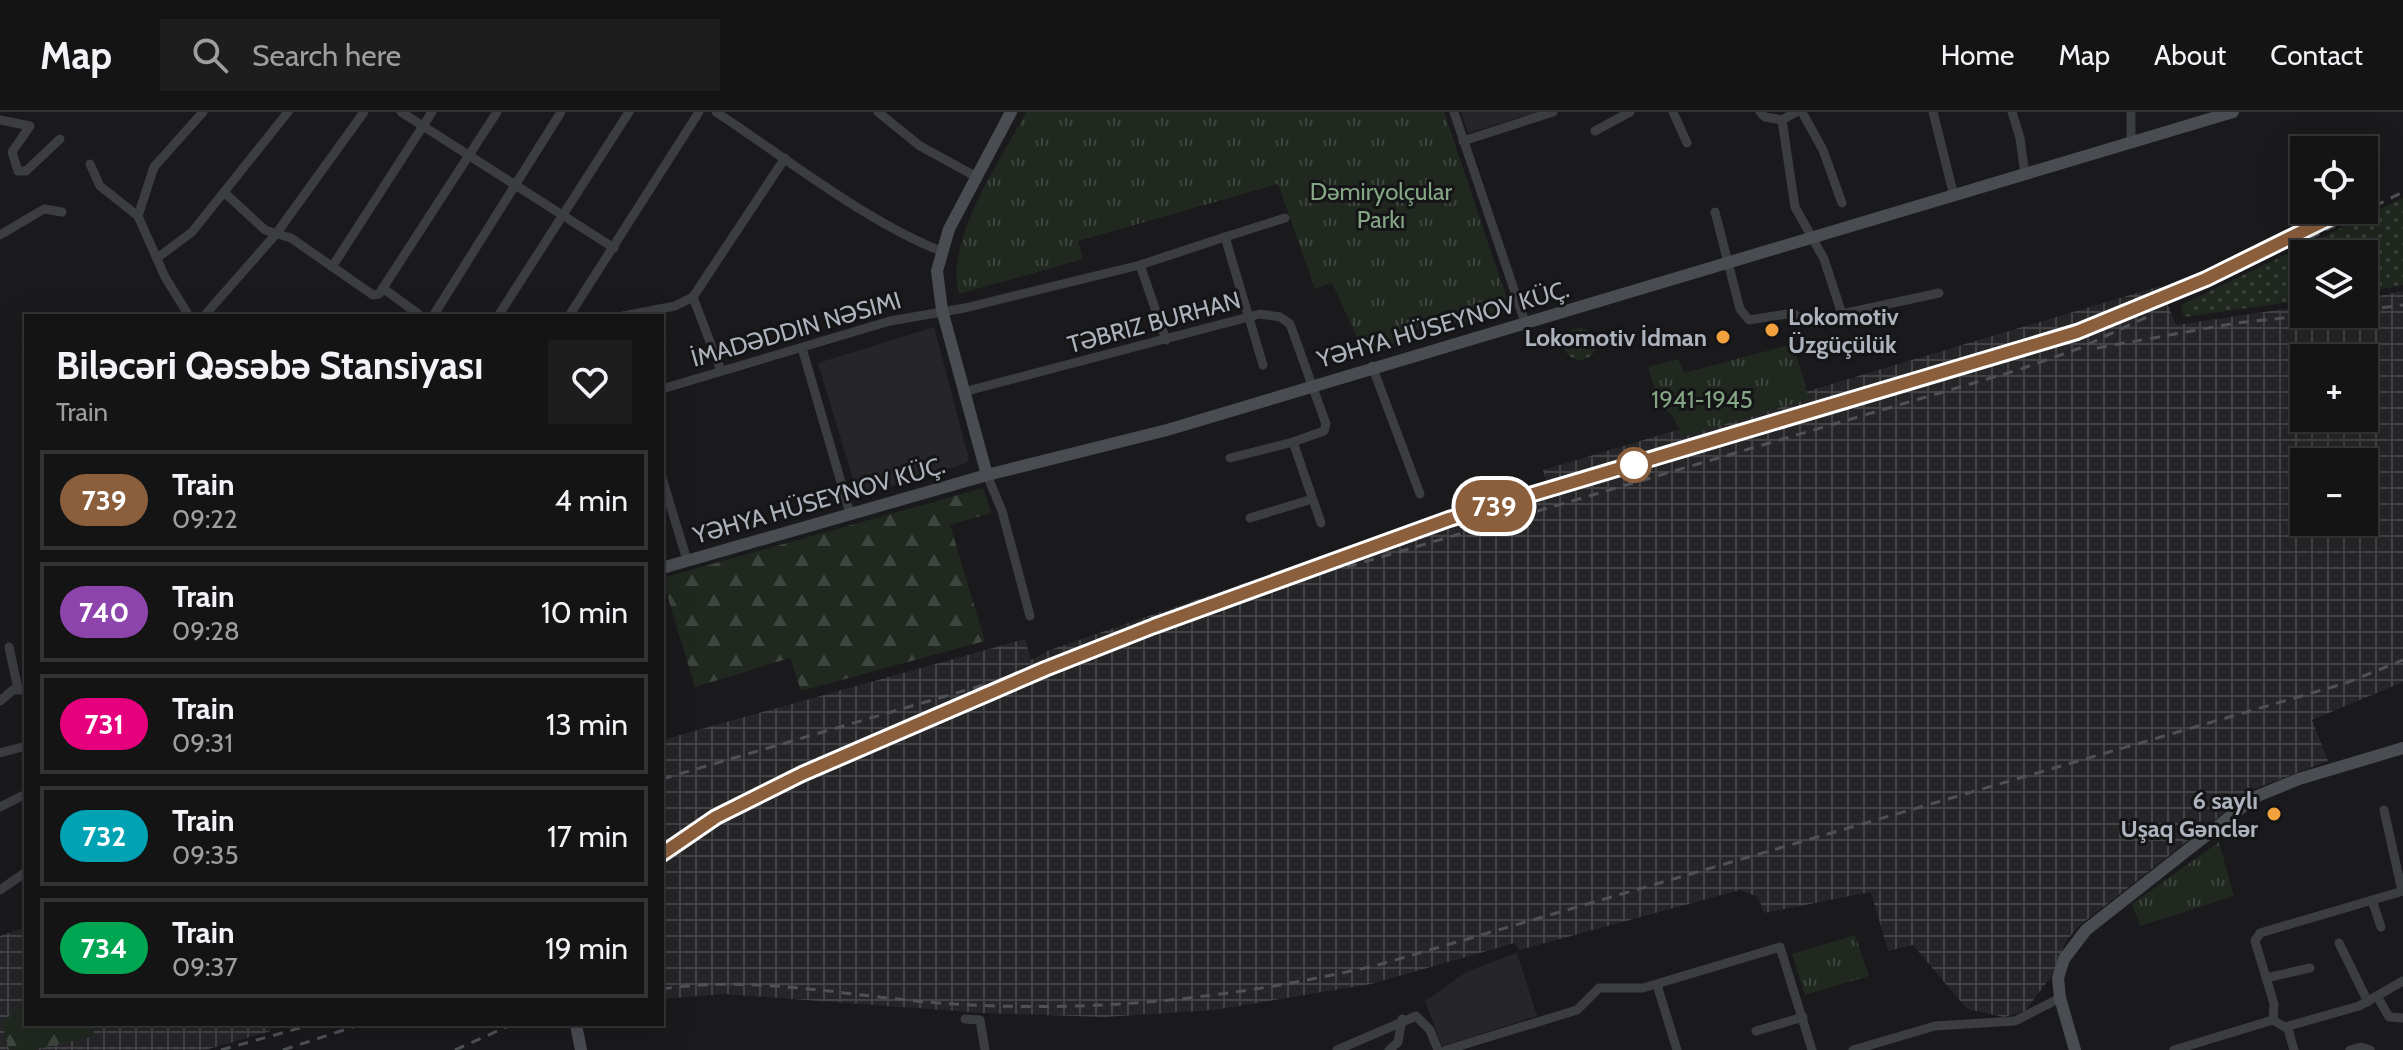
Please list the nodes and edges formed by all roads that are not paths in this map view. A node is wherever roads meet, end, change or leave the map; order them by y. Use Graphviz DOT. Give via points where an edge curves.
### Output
graph roads {
  1 [pos="203,112"];
  2 [pos="288,112"];
  3 [pos="364,112"];
  4 [pos="401,112"];
  5 [pos="432,112"];
  6 [pos="497,112"];
  7 [pos="561,112"];
  8 [pos="629,112"];
  9 [pos="699,112"];
  10 [pos="716,112"];
  11 [pos="878,112"];
  12 [pos="1011,112"];
  13 [pos="1454,112"];
  14 [pos="1553,112"];
  15 [pos="1630,112"];
  16 [pos="1673,112"];
  17 [pos="1760,112"];
  18 [pos="1799,112"];
  19 [pos="1933,112"];
  20 [pos="2012,112"];
  21 [pos="2131,112"];
  22 [pos="2233,112"];
  23 [pos="0,120"];
  24 [pos="1782,120"];
  25 [pos="423,126"];
  26 [pos="1595,131"];
  27 [pos="60,139"];
  28 [pos="1463,141"];
  29 [pos="1687,143"];
  30 [pos="2131,143"];
  31 [pos="469,156"];
  32 [pos="785,158"];
  33 [pos="90,164"];
  34 [pos="2025,175"];
  35 [pos="975,176"];
  36 [pos="515,185"];
  37 [pos="225,193"];
  38 [pos="1954,196"];
  39 [pos="1842,203"];
  40 [pos="62,212"];
  41 [pos="1715,212"];
  42 [pos="562,215"];
  43 [pos="138,216"];
  44 [pos="1285,218"];
  45 [pos="276,234"];
  46 [pos="0,235"];
  47 [pos="1225,237"];
  48 [pos="1812,237"];
  49 [pos="614,248"];
  50 [pos="941,251"];
  51 [pos="157,258"];
  52 [pos="1726,262"];
  53 [pos="1140,265"];
  54 [pos="332,267"];
  55 [pos="384,289"];
  56 [pos="1939,293"];
  57 [pos="693,297"];
  58 [pos="942,310"];
  59 [pos="188,314"];
  60 [pos="206,314"];
  61 [pos="418,314"];
  62 [pos="434,314"];
  63 [pos="499,314"];
  64 [pos="570,314"];
  65 [pos="633,314"];
  66 [pos="1842,314"];
  67 [pos="1248,317"];
  68 [pos="1525,322"];
  69 [pos="1166,340"];
  70 [pos="802,348"];
  71 [pos="1263,365"];
  72 [pos="1372,366"];
  73 [pos="721,371"];
  74 [pos="1315,384"];
  75 [pos="664,388"];
  76 [pos="963,392"];
  77 [pos="1293,442"];
  78 [pos="1230,458"];
  79 [pos="987,475"];
  80 [pos="1420,494"];
  81 [pos="665,498"];
  82 [pos="1312,499"];
  83 [pos="850,513"];
  84 [pos="1250,518"];
  85 [pos="1321,523"];
  86 [pos="687,560"];
  87 [pos="664,567"];
  88 [pos="1030,616"];
  89 [pos="9,647"];
  90 [pos="22,689"];
  91 [pos="0,701"];
  92 [pos="24,747"];
  93 [pos="2403,748"];
  94 [pos="0,753"];
  95 [pos="24,795"];
  96 [pos="0,807"];
  97 [pos="2384,810"];
  98 [pos="24,873"];
  99 [pos="0,890"];
  100 [pos="2403,891"];
  101 [pos="2372,900"];
  102 [pos="2381,927"];
  103 [pos="2339,943"];
  104 [pos="2310,968"];
  105 [pos="2266,978"];
  106 [pos="2403,981"];
  107 [pos="1657,985"];
  108 [pos="2060,998"];
  109 [pos="2372,999"];
  110 [pos="1803,1017"];
  111 [pos="2403,1018"];
  112 [pos="965,1019"];
  113 [pos="1402,1019"];
  114 [pos="2273,1020"];
  115 [pos="576,1026"];
  116 [pos="2285,1027"];
  117 [pos="1756,1031"];
  118 [pos="581,1050"];
  119 [pos="985,1050"];
  120 [pos="1337,1050"];
  121 [pos="1389,1050"];
  122 [pos="1438,1050"];
  123 [pos="1446,1050"];
  124 [pos="1677,1050"];
  125 [pos="1812,1050"];
  126 [pos="1853,1050"];
  127 [pos="2075,1050"];
  128 [pos="2174,1050"];
  129 [pos="2294,1050"];
  130 [pos="2350,1050"];
  131 [pos="2370,1050"];
  1 -- 43 [label="street" via="154,167"];
  2 -- 37 [label="street"];
  3 -- 45 [label="street"];
  4 -- 25 [label="street"];
  5 -- 25 [label="street"];
  6 -- 31 [label="street"];
  7 -- 36 [label="street"];
  8 -- 42 [label="street"];
  9 -- 49 [label="street"];
  10 -- 32 [label="street"];
  11 -- 35 [label="street" via="920,146"];
  12 -- 35 [label="street"];
  13 -- 28 [label="street"];
  14 -- 28 [label="street"];
  15 -- 26 [label="street"];
  16 -- 29 [label="street"];
  17 -- 24 [label="street"];
  18 -- 24 [label="street"];
  18 -- 39 [label="street" via="1823,150"];
  19 -- 38 [label="street"];
  20 -- 34 [label="street"];
  21 -- 30 [label="street"];
  22 -- 30 [label="street, YƏHYA HÜSEYNOV KÜÇ."];
  23 -- 27 [label="street" via="30,126 12,152 18,171 26,171"];
  24 -- 48 [label="street" via="1795,207"];
  25 -- 31 [label="street"];
  25 -- 54 [label="street"];
  28 -- 68 [label="street"];
  30 -- 34 [label="street, YƏHYA HÜSEYNOV KÜÇ."];
  31 -- 36 [label="street"];
  31 -- 55 [label="street"];
  32 -- 50 [label="street"];
  32 -- 57 [label="street"];
  33 -- 43 [label="street" via="100,186"];
  34 -- 38 [label="street, YƏHYA HÜSEYNOV KÜÇ."];
  35 -- 50 [label="street"];
  36 -- 42 [label="street"];
  36 -- 62 [label="street"];
  37 -- 45 [label="street"];
  37 -- 51 [label="street" via="192,232"];
  38 -- 48 [label="street, YƏHYA HÜSEYNOV KÜÇ."];
  40 -- 46 [label="street" via="44,209"];
  41 -- 52 [label="street"];
  42 -- 49 [label="street"];
  42 -- 63 [label="street"];
  43 -- 51 [label="street"];
  44 -- 47 [label="street, İMADƏDDIN NƏSIMI"];
  45 -- 54 [label="street" via="291,238"];
  45 -- 60 [label="street"];
  47 -- 53 [label="street, İMADƏDDIN NƏSIMI"];
  47 -- 67 [label="street"];
  48 -- 52 [label="street, YƏHYA HÜSEYNOV KÜÇ."];
  48 -- 66 [label="street"];
  49 -- 64 [label="street"];
  50 -- 58 [label="street" via="937,281"];
  51 -- 59 [label="street"];
  52 -- 66 [label="street" via="1740,309 1749,320 1793,313 1803,321"];
  52 -- 68 [label="street, YƏHYA HÜSEYNOV KÜÇ."];
  53 -- 58 [label="street, İMADƏDDIN NƏSIMI"];
  53 -- 69 [label="street"];
  54 -- 55 [label="street" via="373,295"];
  55 -- 61 [label="street"];
  56 -- 66 [label="street"];
  57 -- 65 [label="street"];
  57 -- 73 [label="street"];
  58 -- 70 [label="street, İMADƏDDIN NƏSIMI"];
  58 -- 76 [label="street"];
  67 -- 69 [label="street, TƏBRIZ BURHAN"];
  67 -- 71 [label="street"];
  67 -- 74 [label="street, TƏBRIZ BURHAN" via="1269,314 1290,324"];
  68 -- 72 [label="street, YƏHYA HÜSEYNOV KÜÇ."];
  69 -- 76 [label="street, TƏBRIZ BURHAN"];
  70 -- 73 [label="street, İMADƏDDIN NƏSIMI"];
  70 -- 83 [label="street"];
  72 -- 74 [label="street, YƏHYA HÜSEYNOV KÜÇ."];
  72 -- 80 [label="street"];
  73 -- 75 [label="street, İMADƏDDIN NƏSIMI"];
  74 -- 77 [label="street, TƏBRIZ BURHAN" via="1326,428"];
  74 -- 79 [label="street, YƏHYA HÜSEYNOV KÜÇ." via="1167,430"];
  76 -- 79 [label="street"];
  77 -- 78 [label="street"];
  77 -- 82 [label="street"];
  79 -- 83 [label="street, YƏHYA HÜSEYNOV KÜÇ."];
  79 -- 88 [label="street"];
  81 -- 86 [label="street"];
  82 -- 84 [label="street"];
  82 -- 85 [label="street"];
  83 -- 86 [label="street, YƏHYA HÜSEYNOV KÜÇ."];
  86 -- 87 [label="street, YƏHYA HÜSEYNOV KÜÇ."];
  89 -- 90 [label="street"];
  90 -- 91 [label="street"];
  92 -- 94 [label="street"];
  93 -- 108 [label="street" via="2279,786 2246,804 2078,938 2060,971"];
  95 -- 96 [label="street"];
  97 -- 100 [label="street"];
  98 -- 99 [label="street"];
  100 -- 101 [label="street"];
  101 -- 102 [label="street"];
  101 -- 105 [label="street" via="2255,937"];
  103 -- 109 [label="street"];
  104 -- 105 [label="street"];
  105 -- 114 [label="street"];
  106 -- 109 [label="street"];
  107 -- 110 [label="street" via="1780,947"];
  107 -- 123 [label="street" via="1599,988 1577,1010"];
  107 -- 124 [label="street"];
  108 -- 126 [label="street" via="2006,1023 1935,1026"];
  108 -- 127 [label="street"];
  109 -- 111 [label="street" via="2389,1017"];
  109 -- 116 [label="street"];
  110 -- 117 [label="street"];
  110 -- 125 [label="street"];
  112 -- 119 [label="street" via="980,1020"];
  113 -- 120 [label="street"];
  113 -- 121 [label="street" via="1398,1042"];
  113 -- 122 [label="street" via="1416,1016 1430,1030"];
  114 -- 116 [label="street"];
  114 -- 128 [label="street"];
  115 -- 118 [label="street"];
  116 -- 129 [label="street"];
  130 -- 131 [label="street"];
}
